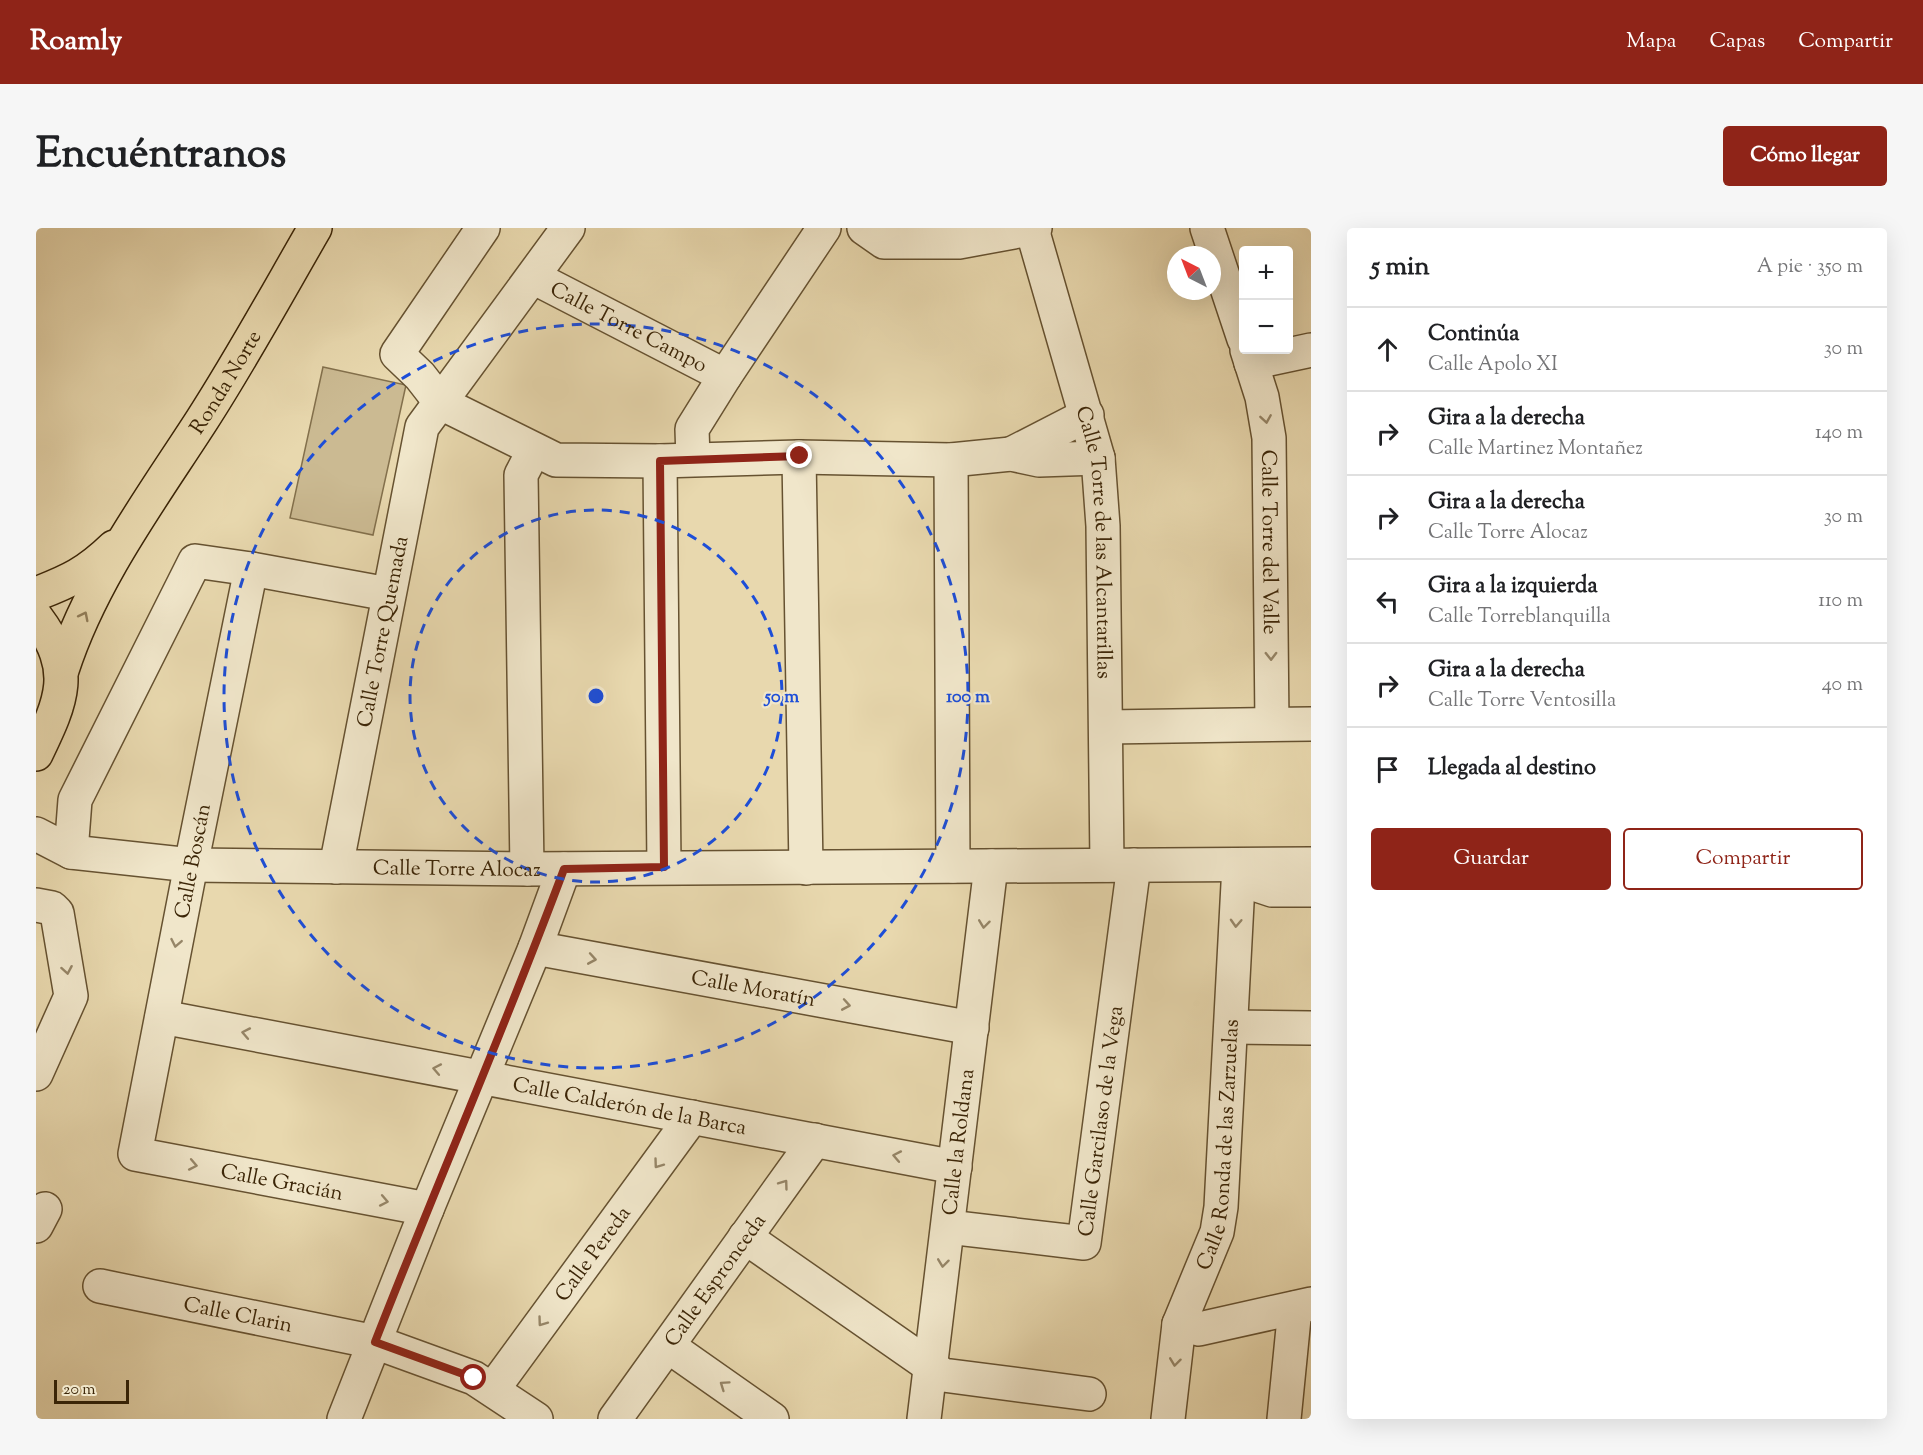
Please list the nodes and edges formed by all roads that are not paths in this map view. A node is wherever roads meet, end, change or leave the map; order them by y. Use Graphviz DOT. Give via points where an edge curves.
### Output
graph roads {
  1 [pos="315,228"];
  2 [pos="483,228"];
  3 [pos="568,228"];
  4 [pos="824,228"];
  5 [pos="864,228"];
  6 [pos="1207,228"];
  7 [pos="1033,229"];
  8 [pos="533,277"];
  9 [pos="1239,326"];
  10 [pos="1293,350"];
  11 [pos="1311,350"];
  12 [pos="1248,354"];
  13 [pos="725,376"];
  14 [pos="441,403"];
  15 [pos="1087,415"];
  16 [pos="534,450"];
  17 [pos="1011,454"];
  18 [pos="800,456"];
  19 [pos="1098,458"];
  20 [pos="693,459"];
  21 [pos="951,460"];
  22 [pos="660,461"];
  23 [pos="129,533"];
  24 [pos="251,569"];
  25 [pos="36,594"];
  26 [pos="388,594"];
  27 [pos="36,617"];
  28 [pos="62,670"];
  29 [pos="1272,724"];
  30 [pos="1311,724"];
  31 [pos="1107,727"];
  32 [pos="36,753"];
  33 [pos="36,834"];
  34 [pos="36,852"];
  35 [pos="71,852"];
  36 [pos="1311,864"];
  37 [pos="191,865"];
  38 [pos="1121,865"];
  39 [pos="1239,865"];
  40 [pos="954,866"];
  41 [pos="991,866"];
  42 [pos="336,867"];
  43 [pos="664,867"];
  44 [pos="806,868"];
  45 [pos="527,869"];
  46 [pos="564,869"];
  47 [pos="1311,890"];
  48 [pos="46,909"];
  49 [pos="535,948"];
  50 [pos="162,1017"];
  51 [pos="1231,1027"];
  52 [pos="972,1028"];
  53 [pos="1311,1028"];
  54 [pos="36,1074"];
  55 [pos="481,1077"];
  56 [pos="692,1117"];
  57 [pos="815,1140"];
  58 [pos="135,1154"];
  59 [pos="955,1167"];
  60 [pos="427,1209"];
  61 [pos="948,1227"];
  62 [pos="746,1237"];
  63 [pos="100,1286"];
  64 [pos="1303,1306"];
  65 [pos="1179,1324"];
  66 [pos="375,1342"];
  67 [pos="668,1346"];
  68 [pos="929,1366"];
  69 [pos="493,1389"];
  70 [pos="1089,1394"];
  71 [pos="344,1419"];
  72 [pos="536,1419"];
  73 [pos="615,1419"];
  74 [pos="771,1419"];
  75 [pos="924,1419"];
  76 [pos="1168,1419"];
  77 [pos="1284,1419"];
  1 -- 23 [label="main road, Ronda Norte" via="204,417"];
  2 -- 14 [label="street" via="397,354"];
  3 -- 8 [label="street, Calle Torre Quemada"];
  4 -- 13 [label="street"];
  5 -- 7 [label="street" via="884,242 959,242"];
  6 -- 9 [label="street, Calle Torre del Valle"];
  7 -- 15 [label="street, Calle Torre de las Alcantarillas"];
  8 -- 13 [label="street, Calle Torre Campo"];
  8 -- 14 [label="street, Calle Torre Quemada"];
  10 -- 11 [label="street"];
  12 -- 29 [label="street, Calle Torre del Valle, one-way" via="1262,397 1269,438"];
  13 -- 20 [label="street" via="692,429"];
  14 -- 16 [label="street"];
  14 -- 26 [label="street, Calle Torre Quemada" via="422,427"];
  15 -- 17 [label="street"];
  15 -- 19 [label="street, Calle Torre de las Alcantarillas"];
  16 -- 22 [label="street" via="556,460"];
  16 -- 45 [label="street" via="522,476"];
  17 -- 19 [label="street" via="1039,460"];
  17 -- 21 [label="street"];
  18 -- 20 [label="street"];
  18 -- 21 [label="street"];
  18 -- 44 [label="street"];
  19 -- 31 [label="street, Calle Torre de las Alcantarillas"];
  20 -- 22 [label="street"];
  21 -- 40 [label="street"];
  22 -- 43 [label="street"];
  23 -- 25 [label="main road, Ronda Norte" via="94,567"];
  28 -- 23 [label="main road, Ronda Norte, one-way" via="80,621"];
  24 -- 26 [label="street"];
  24 -- 35 [label="street" via="195,561 75,800"];
  24 -- 37 [label="street, Calle Boscán"];
  26 -- 42 [label="street, Calle Torre Quemada"];
  27 -- 28 [label="main road" via="50,638"];
  28 -- 32 [label="main road, Ronda Norte" via="59,699"];
  29 -- 30 [label="street"];
  29 -- 31 [label="street"];
  31 -- 38 [label="street, Calle Torre de las Alcantarillas"];
  33 -- 35 [label="street, Calle Torre Alocaz"];
  34 -- 35 [label="street"];
  35 -- 37 [label="street, Calle Torre Alocaz"];
  36 -- 39 [label="street"];
  37 -- 42 [label="street, Calle Torre Alocaz"];
  37 -- 50 [label="street, Calle Boscán, one-way"];
  38 -- 39 [label="street, Calle Torre Alocaz"];
  38 -- 41 [label="street, Calle Torre Alocaz"];
  38 -- 61 [label="street, Calle Garcilaso de la Vega" via="1084,1243"];
  39 -- 47 [label="street" via="1257,885 1272,890"];
  39 -- 51 [label="street, Calle Ronda de las Zarzuelas, one-way"];
  40 -- 41 [label="street, Calle Torre Alocaz"];
  40 -- 44 [label="street, Calle Torre Alocaz"];
  41 -- 52 [label="street, Calle la Roldana, one-way"];
  42 -- 45 [label="street, Calle Torre Alocaz"];
  43 -- 44 [label="street, Calle Torre Alocaz"];
  43 -- 46 [label="street, Calle Torre Alocaz"];
  45 -- 46 [label="street, Calle Torre Alocaz"];
  46 -- 49 [label="street"];
  48 -- 54 [label="street, one-way" via="71,996"];
  49 -- 52 [label="street, Calle Moratín, one-way"];
  49 -- 55 [label="street"];
  55 -- 50 [label="street, Calle Calderón de la Barca, one-way"];
  50 -- 58 [label="street, Calle Boscán"];
  51 -- 53 [label="street"];
  51 -- 65 [label="street, Calle Ronda de las Zarzuelas" via="1217,1232"];
  52 -- 59 [label="street, Calle la Roldana"];
  55 -- 56 [label="street, Calle Calderón de la Barca"];
  55 -- 60 [label="street"];
  56 -- 57 [label="street, Calle Calderón de la Barca"];
  56 -- 69 [label="street, Calle Pereda, one-way"];
  59 -- 57 [label="street, Calle Calderón de la Barca, one-way"];
  62 -- 57 [label="street, Calle Espronceda, one-way"];
  58 -- 60 [label="street, Calle Gracián, one-way"];
  59 -- 61 [label="street, Calle la Roldana"];
  60 -- 66 [label="street"];
  61 -- 68 [label="street, Calle la Roldana, one-way"];
  62 -- 67 [label="street, Calle Espronceda"];
  62 -- 68 [label="street"];
  63 -- 66 [label="street, Calle Clarin"];
  64 -- 65 [label="street" via="1198,1329"];
  64 -- 77 [label="street"];
  65 -- 76 [label="street, Calle Ronda de las Zarzuelas, one-way"];
  66 -- 69 [label="street, Calle Clarin" via="474,1378"];
  66 -- 71 [label="street"];
  67 -- 73 [label="street, Calle Espronceda"];
  74 -- 67 [label="street, one-way"];
  68 -- 70 [label="street" via="943,1375"];
  68 -- 75 [label="street, Calle la Roldana"];
  69 -- 72 [label="street, Calle Clarin"];
}
